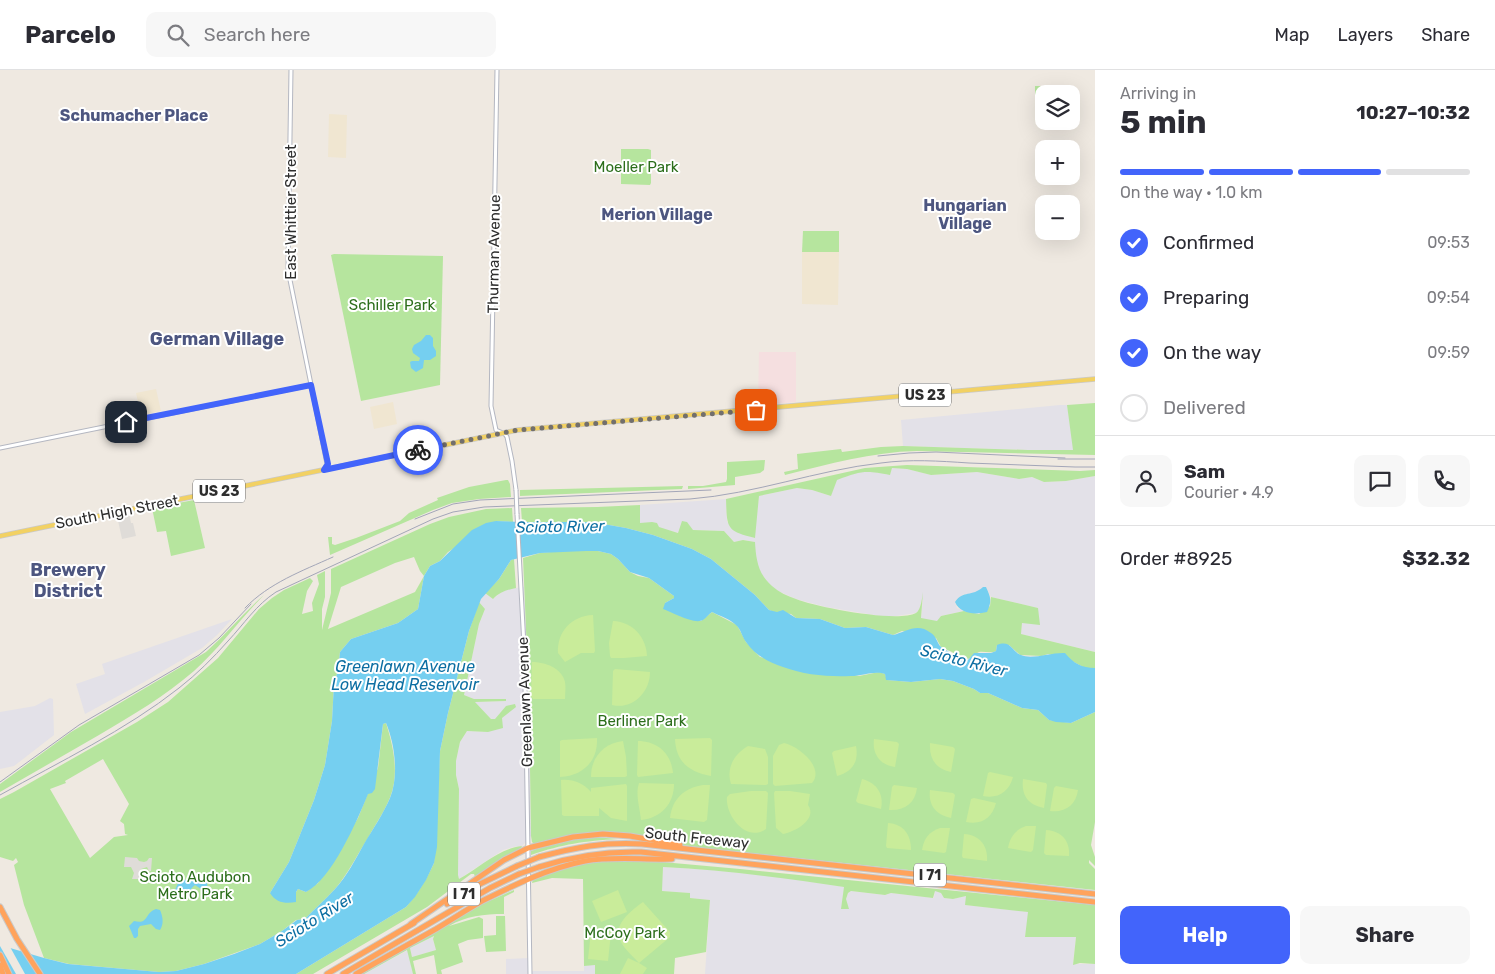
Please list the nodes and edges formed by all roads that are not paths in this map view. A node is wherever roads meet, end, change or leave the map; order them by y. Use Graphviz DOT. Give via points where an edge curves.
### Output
graph roads {
  1 [pos="291,70"];
  2 [pos="497,70"];
  3 [pos="1095,380"];
  4 [pos="311,385"];
  5 [pos="503,433"];
  6 [pos="0,448"];
  7 [pos="324,470"];
  8 [pos="0,536"];
  9 [pos="528,848"];
  10 [pos="710,851"];
  11 [pos="686,858"];
  12 [pos="528,879"];
  13 [pos="1095,894"];
  14 [pos="1095,902"];
  15 [pos="0,907"];
  16 [pos="452,910"];
  17 [pos="411,924"];
  18 [pos="406,945"];
  19 [pos="0,956"];
  20 [pos="0,965"];
  21 [pos="3,974"];
  22 [pos="8,974"];
  23 [pos="40,974"];
  24 [pos="326,974"];
  25 [pos="343,974"];
  26 [pos="356,974"];
  27 [pos="530,974"];
  1 -- 4 [label="street, East Whittier Street" via="288,270"];
  2 -- 5 [label="street, Thurman Avenue" via="491,406 496,430"];
  3 -- 5 [label="main road, South High Street / US 23"];
  4 -- 6 [label="street"];
  4 -- 7 [label="street, East Whittier Street" via="328,464"];
  5 -- 7 [label="main road, South High Street / US 23"];
  5 -- 9 [label="street, Greenlawn Avenue, bridge" via="507,437 516,490 524,646"];
  7 -- 8 [label="main road, South High Street / US 23"];
  9 -- 10 [label="highway" via="573,837 603,834 645,838"];
  9 -- 12 [label="street, Greenlawn Avenue"];
  9 -- 17 [label="highway" via="504,860"];
  10 -- 13 [label="highway, South Freeway / I 71"];
  10 -- 17 [label="highway, South Freeway / I 71, bridge" via="642,844 604,844 539,857 480,884"];
  11 -- 12 [label="highway" via="585,861"];
  11 -- 14 [label="highway, South Freeway / I 71"];
  11 -- 16 [label="highway, South Freeway / I 71, bridge" via="642,852 577,856 519,874"];
  12 -- 18 [label="highway"];
  12 -- 27 [label="street, Greenlawn Avenue"];
  15 -- 23 [label="highway"];
  16 -- 18 [label="highway"];
  16 -- 25 [label="highway, South Freeway / I 71"];
  17 -- 24 [label="highway, South Freeway / I 71"];
  18 -- 26 [label="highway"];
  19 -- 22 [label="highway"];
  20 -- 21 [label="highway"];
}
